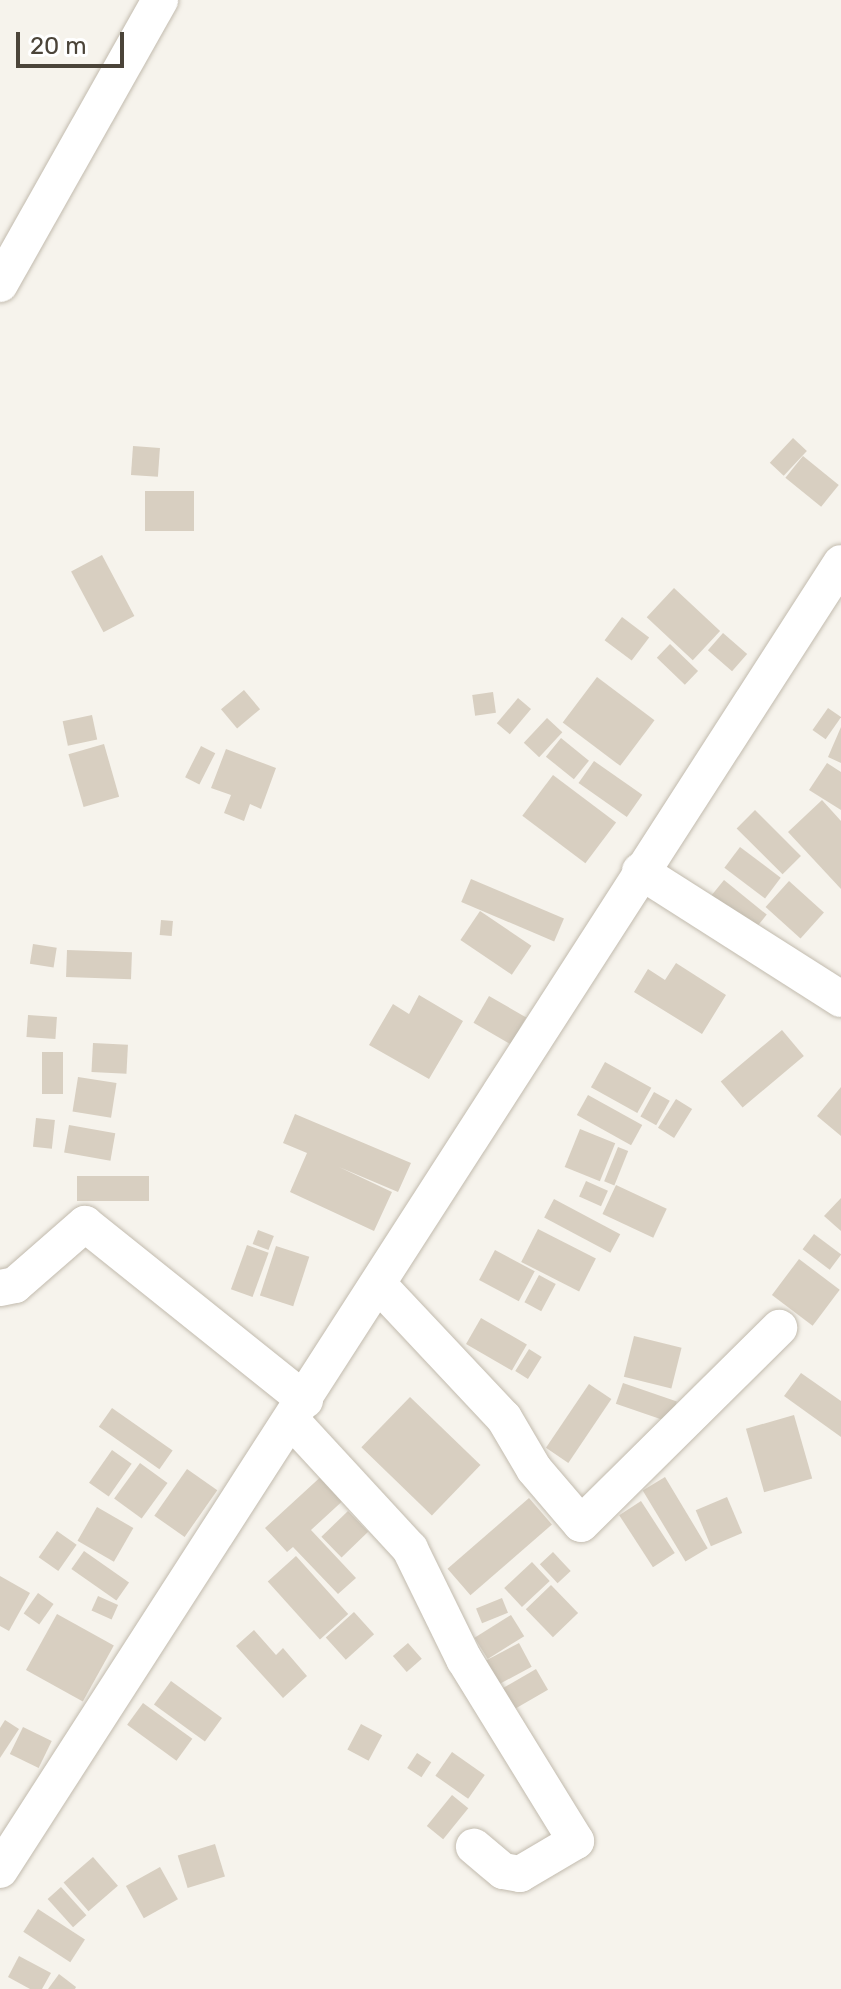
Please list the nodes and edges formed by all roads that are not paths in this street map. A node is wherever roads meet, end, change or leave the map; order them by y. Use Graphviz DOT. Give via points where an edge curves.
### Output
graph roads {
  1 [pos="160,0"];
  2 [pos="0,284"];
  3 [pos="841,563"];
  4 [pos="640,871"];
  5 [pos="841,999"];
  6 [pos="378,1284"];
  7 [pos="0,1288"];
  8 [pos="779,1328"];
  9 [pos="299,1410"];
  10 [pos="474,1847"];
  11 [pos="0,1870"];
  1 -- 2 [label="street"];
  3 -- 4 [label="street"];
  4 -- 5 [label="street"];
  4 -- 6 [label="street"];
  6 -- 8 [label="street" via="504,1418 534,1469 581,1524"];
  6 -- 9 [label="street"];
  7 -- 9 [label="street" via="15,1285 85,1224"];
  9 -- 10 [label="street" via="410,1549 471,1670 576,1841 520,1874 503,1871"];
  9 -- 11 [label="street"];
}
